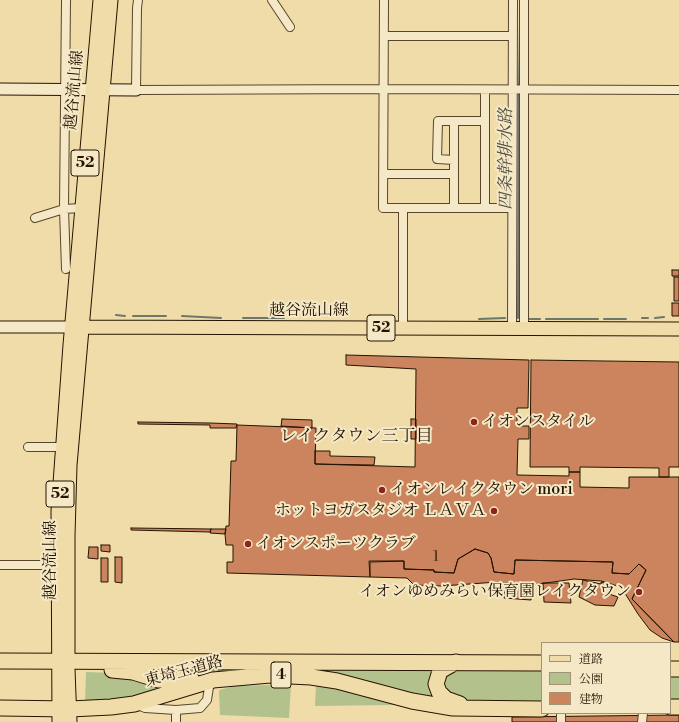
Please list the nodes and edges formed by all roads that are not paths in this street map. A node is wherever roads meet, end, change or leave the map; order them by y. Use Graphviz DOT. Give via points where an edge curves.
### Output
graph roads {
  1 [pos="66,0"];
  2 [pos="100,0"];
  3 [pos="110,0"];
  4 [pos="138,0"];
  5 [pos="272,0"];
  6 [pos="384,0"];
  7 [pos="513,0"];
  8 [pos="524,0"];
  9 [pos="290,27"];
  10 [pos="384,36"];
  11 [pos="513,36"];
  12 [pos="0,89"];
  13 [pos="65,89"];
  14 [pos="98,89"];
  15 [pos="384,89"];
  16 [pos="136,90"];
  17 [pos="485,90"];
  18 [pos="519,90"];
  19 [pos="679,90"];
  20 [pos="454,121"];
  21 [pos="485,121"];
  22 [pos="454,160"];
  23 [pos="384,174"];
  24 [pos="454,174"];
  25 [pos="81,208"];
  26 [pos="403,208"];
  27 [pos="454,208"];
  28 [pos="485,208"];
  29 [pos="512,208"];
  30 [pos="64,209"];
  31 [pos="35,218"];
  32 [pos="66,269"];
  33 [pos="0,327"];
  34 [pos="77,327"];
  35 [pos="403,328"];
  36 [pos="518,328"];
  37 [pos="679,328"];
  38 [pos="62,446"];
  39 [pos="28,447"];
  40 [pos="0,565"];
  41 [pos="58,565"];
  42 [pos="0,661"];
  43 [pos="456,662"];
  44 [pos="541,663"];
  45 [pos="65,664"];
  46 [pos="213,680"];
  47 [pos="0,699"];
  48 [pos="134,704"];
  49 [pos="0,708"];
  50 [pos="493,709"];
  51 [pos="541,709"];
  52 [pos="176,710"];
  53 [pos="63,713"];
  54 [pos="176,722"];
  1 -- 13 [label="street"];
  2 -- 14 [label="main road, 越谷流山線 / 52"];
  3 -- 14 [label="main road, 越谷流山線 / 52"];
  4 -- 16 [label="street"];
  5 -- 9 [label="street"];
  6 -- 10 [label="street"];
  7 -- 11 [label="street"];
  8 -- 18 [label="street"];
  10 -- 11 [label="street"];
  10 -- 15 [label="street"];
  11 -- 18 [label="street"];
  12 -- 13 [label="street"];
  13 -- 14 [label="street"];
  13 -- 30 [label="street"];
  14 -- 16 [label="street"];
  14 -- 25 [label="main road, 越谷流山線 / 52"];
  14 -- 34 [label="main road, 越谷流山線 / 52"];
  15 -- 16 [label="street"];
  15 -- 17 [label="street"];
  15 -- 23 [label="street"];
  17 -- 18 [label="street"];
  17 -- 21 [label="street"];
  18 -- 19 [label="street"];
  18 -- 29 [label="street"];
  18 -- 36 [label="street"];
  20 -- 21 [label="street"];
  20 -- 22 [label="street"];
  20 -- 22 [label="street" via="438,121 437,159"];
  21 -- 28 [label="street"];
  22 -- 24 [label="street"];
  23 -- 24 [label="street"];
  23 -- 26 [label="street" via="383,208"];
  24 -- 27 [label="street"];
  25 -- 30 [label="street"];
  25 -- 34 [label="main road, 越谷流山線 / 52"];
  26 -- 27 [label="street"];
  26 -- 35 [label="street"];
  27 -- 28 [label="street"];
  28 -- 29 [label="street"];
  29 -- 36 [label="street"];
  30 -- 31 [label="street"];
  30 -- 32 [label="street"];
  33 -- 34 [label="street"];
  34 -- 35 [label="main road, 越谷流山線 / 52"];
  34 -- 38 [label="main road, 越谷流山線 / 52"];
  34 -- 45 [label="main road, 越谷流山線 / 52"];
  35 -- 36 [label="main road, 越谷流山線 / 52"];
  36 -- 37 [label="main road, 越谷流山線 / 52"];
  38 -- 39 [label="street"];
  38 -- 41 [label="main road, 越谷流山線 / 52"];
  40 -- 41 [label="street"];
  41 -- 45 [label="main road, 越谷流山線 / 52"];
  42 -- 45 [label="highway, 東埼玉道路 / 4"];
  43 -- 44 [label="highway, 東埼玉道路 / 4"];
  43 -- 45 [label="highway, 東埼玉道路 / 4"];
  43 -- 50 [label="highway, 4" via="444,668 438,676 436,684 443,696 457,704"];
  45 -- 46 [label="highway, 4" via="118,670 167,681"];
  45 -- 53 [label="main road, 越谷流山線 / 52"];
  46 -- 48 [label="highway, 東埼玉道路 / 4"];
  46 -- 50 [label="highway, 東埼玉道路 / 4" via="270,675 311,677 432,705"];
  46 -- 52 [label="street" via="207,700 200,708"];
  47 -- 53 [label="highway, 4" via="30,700"];
  48 -- 52 [label="street" via="145,708"];
  48 -- 53 [label="highway, 東埼玉道路 / 4"];
  49 -- 53 [label="highway, 東埼玉道路 / 4"];
  50 -- 51 [label="highway, 東埼玉道路 / 4"];
  52 -- 54 [label="street"];
}
